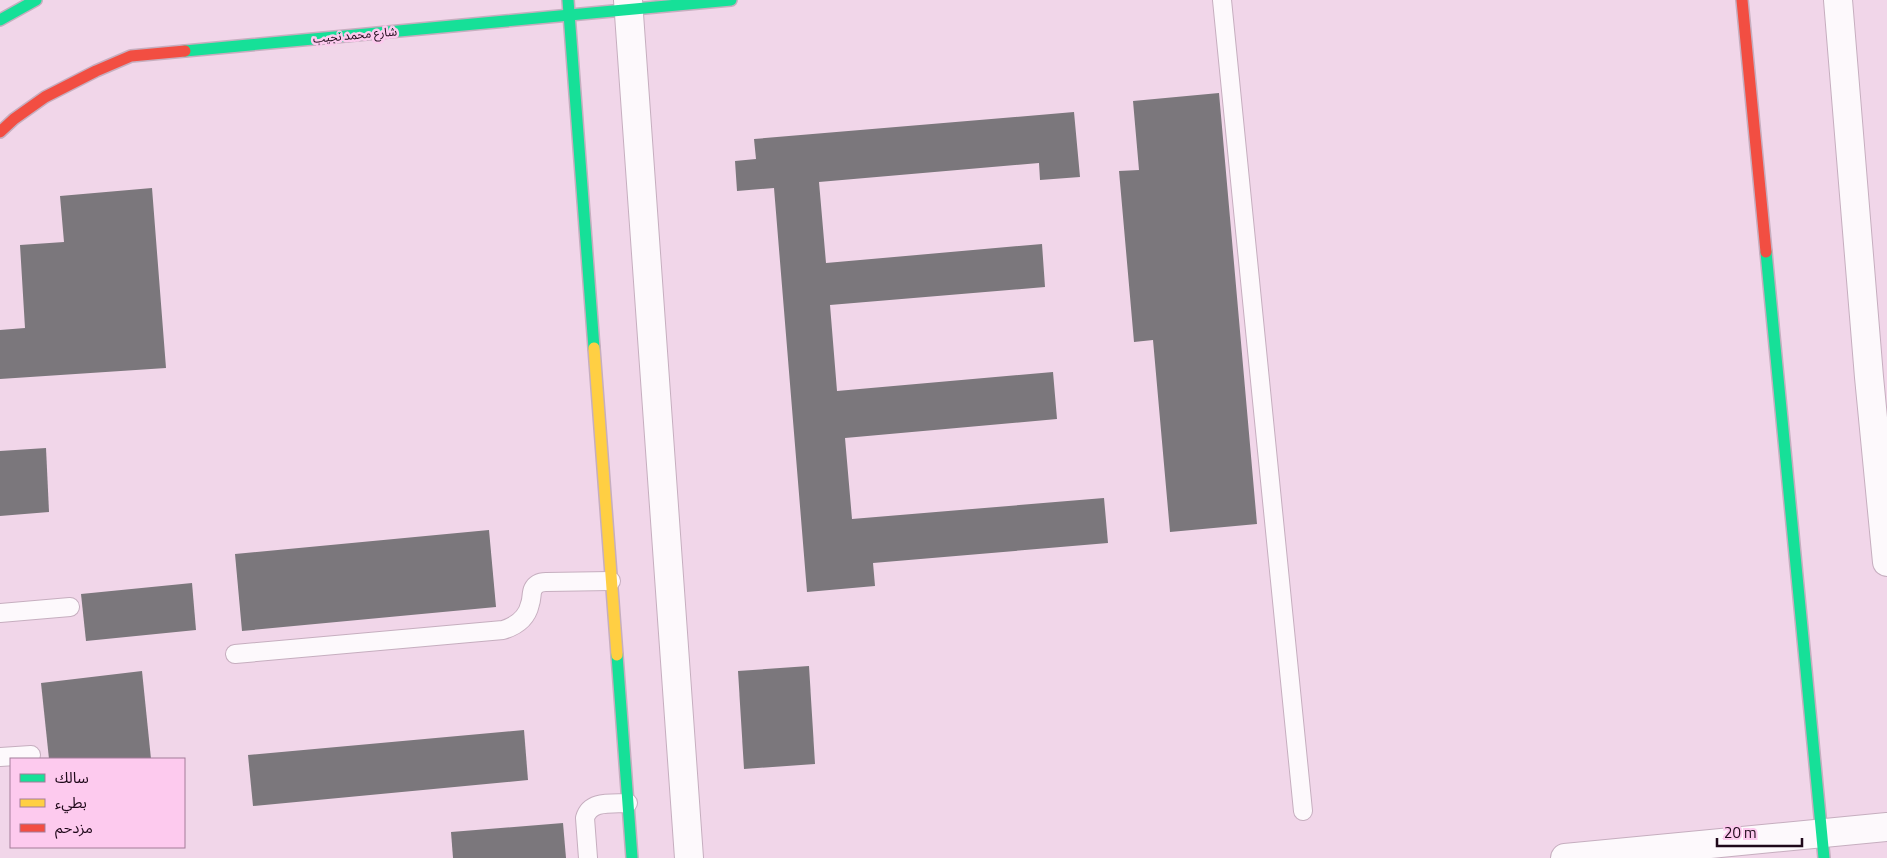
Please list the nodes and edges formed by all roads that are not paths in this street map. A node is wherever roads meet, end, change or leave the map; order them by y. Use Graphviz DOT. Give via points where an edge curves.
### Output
graph roads {
  1 [pos="36,0"];
  2 [pos="568,0"];
  3 [pos="731,0"];
  4 [pos="1222,0"];
  5 [pos="1742,0"];
  6 [pos="1838,0"];
  7 [pos="628,5"];
  8 [pos="570,15"];
  9 [pos="0,20"];
  10 [pos="0,132"];
  11 [pos="1878,376"];
  12 [pos="1881,437"];
  13 [pos="1887,562"];
  14 [pos="611,582"];
  15 [pos="70,607"];
  16 [pos="0,613"];
  17 [pos="235,654"];
  18 [pos="31,755"];
  19 [pos="0,757"];
  20 [pos="628,802"];
  21 [pos="1303,811"];
  22 [pos="1887,826"];
  23 [pos="1823,846"];
  24 [pos="588,858"];
  25 [pos="632,858"];
  26 [pos="689,858"];
  27 [pos="1565,858"];
  1 -- 9 [label="street"];
  2 -- 8 [label="street"];
  3 -- 7 [label="street, شارع محمد نجيب"];
  4 -- 21 [label="lane"];
  5 -- 23 [label="street"];
  6 -- 11 [label="street"];
  7 -- 8 [label="street, شارع محمد نجيب"];
  7 -- 26 [label="street"];
  8 -- 10 [label="street, شارع محمد نجيب" via="131,56 85,75 42,99"];
  8 -- 14 [label="street"];
  11 -- 12 [label="street"];
  12 -- 13 [label="street"];
  14 -- 17 [label="lane" via="537,584 526,615 519,623 503,630"];
  14 -- 20 [label="street"];
  15 -- 16 [label="lane"];
  18 -- 19 [label="lane"];
  20 -- 24 [label="lane" via="597,804 586,812"];
  20 -- 25 [label="street"];
  22 -- 23 [label="street"];
  23 -- 27 [label="street"];
}
